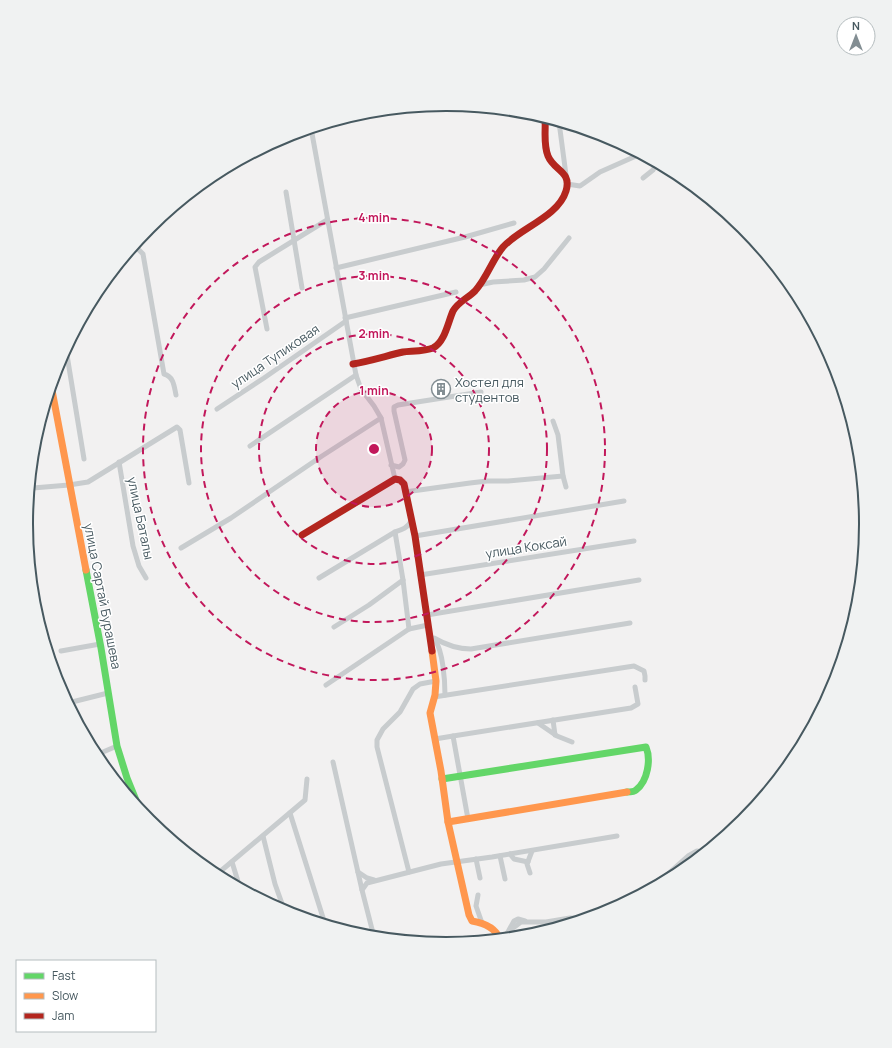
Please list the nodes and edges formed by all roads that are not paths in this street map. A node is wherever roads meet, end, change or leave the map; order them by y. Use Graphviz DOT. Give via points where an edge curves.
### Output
graph roads {
  1 [pos="545,123"];
  2 [pos="560,127"];
  3 [pos="312,133"];
  4 [pos="634,157"];
  5 [pos="654,168"];
  6 [pos="566,175"];
  7 [pos="643,178"];
  8 [pos="567,184"];
  9 [pos="286,192"];
  10 [pos="327,220"];
  11 [pos="514,223"];
  12 [pos="569,238"];
  13 [pos="294,240"];
  14 [pos="138,249"];
  15 [pos="336,268"];
  16 [pos="479,285"];
  17 [pos="302,288"];
  18 [pos="456,292"];
  19 [pos="345,320"];
  20 [pos="267,329"];
  21 [pos="68,359"];
  22 [pos="354,364"];
  23 [pos="356,375"];
  24 [pos="481,392"];
  25 [pos="54,395"];
  26 [pos="176,395"];
  27 [pos="217,409"];
  28 [pos="381,418"];
  29 [pos="553,420"];
  30 [pos="250,446"];
  31 [pos="84,459"];
  32 [pos="119,462"];
  33 [pos="392,465"];
  34 [pos="562,476"];
  35 [pos="395,480"];
  36 [pos="188,483"];
  37 [pos="69,485"];
  38 [pos="566,487"];
  39 [pos="35,488"];
  40 [pos="405,492"];
  41 [pos="624,501"];
  42 [pos="411,521"];
  43 [pos="395,532"];
  44 [pos="302,535"];
  45 [pos="415,536"];
  46 [pos="634,541"];
  47 [pos="181,548"];
  48 [pos="420,575"];
  49 [pos="146,578"];
  50 [pos="319,578"];
  51 [pos="403,580"];
  52 [pos="639,580"];
  53 [pos="427,615"];
  54 [pos="630,623"];
  55 [pos="428,625"];
  56 [pos="334,627"];
  57 [pos="409,629"];
  58 [pos="431,637"];
  59 [pos="100,644"];
  60 [pos="61,651"];
  61 [pos="644,680"];
  62 [pos="436,681"];
  63 [pos="326,685"];
  64 [pos="635,688"];
  65 [pos="108,693"];
  66 [pos="445,695"];
  67 [pos="434,697"];
  68 [pos="73,702"];
  69 [pos="553,720"];
  70 [pos="538,722"];
  71 [pos="555,735"];
  72 [pos="453,736"];
  73 [pos="435,739"];
  74 [pos="572,742"];
  75 [pos="117,746"];
  76 [pos="102,752"];
  77 [pos="333,762"];
  78 [pos="460,777"];
  79 [pos="307,779"];
  80 [pos="442,779"];
  81 [pos="134,794"];
  82 [pos="290,813"];
  83 [pos="468,819"];
  84 [pos="448,822"];
  85 [pos="263,836"];
  86 [pos="617,836"];
  87 [pos="532,851"];
  88 [pos="698,851"];
  89 [pos="510,854"];
  90 [pos="500,856"];
  91 [pos="476,859"];
  92 [pos="232,862"];
  93 [pos="457,862"];
  94 [pos="528,862"];
  95 [pos="676,866"];
  96 [pos="222,870"];
  97 [pos="358,871"];
  98 [pos="409,872"];
  99 [pos="530,873"];
  100 [pos="480,878"];
  101 [pos="504,879"];
  102 [pos="238,881"];
  103 [pos="375,881"];
  104 [pos="362,890"];
  105 [pos="478,895"];
  106 [pos="282,903"];
  107 [pos="323,918"];
  108 [pos="568,918"];
  109 [pos="482,923"];
  110 [pos="372,930"];
  111 [pos="508,932"];
  112 [pos="497,933"];
  1 -- 6 [label="street" via="548,157"];
  2 -- 6 [label="street"];
  3 -- 10 [label="street"];
  4 -- 8 [label="street" via="600,172 580,186"];
  5 -- 7 [label="street"];
  6 -- 8 [label="street"];
  8 -- 16 [label="street" via="566,193 561,201 546,216 503,247"];
  9 -- 13 [label="street"];
  10 -- 13 [label="street"];
  10 -- 15 [label="street"];
  11 -- 15 [label="street"];
  12 -- 16 [label="street" via="535,277"];
  13 -- 17 [label="street"];
  13 -- 20 [label="street" via="259,262 256,267"];
  14 -- 26 [label="street" via="143,254 164,374 170,376 173,381"];
  15 -- 19 [label="street"];
  16 -- 22 [label="street" via="456,307 436,346"];
  18 -- 19 [label="street"];
  19 -- 22 [label="street"];
  19 -- 27 [label="street, улица Тупиковая"];
  21 -- 31 [label="street"];
  22 -- 23 [label="street"];
  23 -- 28 [label="street" via="361,389"];
  23 -- 30 [label="street"];
  24 -- 33 [label="street" via="398,404 394,407 405,460 399,466"];
  25 -- 37 [label="street, улица Сартай Бурашева"];
  28 -- 33 [label="street"];
  28 -- 47 [label="street" via="231,518"];
  29 -- 34 [label="street" via="558,435"];
  32 -- 36 [label="street" via="177,427 180,430"];
  32 -- 37 [label="street" via="98,478"];
  32 -- 49 [label="street, улица Баталы" via="133,546"];
  33 -- 35 [label="street"];
  34 -- 38 [label="street"];
  34 -- 40 [label="street" via="487,481"];
  35 -- 40 [label="street" via="401,480"];
  35 -- 44 [label="street"];
  37 -- 39 [label="street"];
  37 -- 59 [label="street, улица Сартай Бурашева"];
  40 -- 42 [label="street"];
  41 -- 45 [label="street"];
  42 -- 43 [label="street"];
  42 -- 45 [label="street"];
  43 -- 50 [label="street"];
  43 -- 51 [label="street"];
  45 -- 48 [label="street"];
  46 -- 48 [label="street, улица Коксай"];
  48 -- 53 [label="street"];
  51 -- 56 [label="street"];
  51 -- 57 [label="street"];
  52 -- 53 [label="street"];
  53 -- 55 [label="street"];
  54 -- 58 [label="street" via="470,649 451,646"];
  55 -- 57 [label="street"];
  55 -- 58 [label="street"];
  57 -- 63 [label="street"];
  58 -- 62 [label="street"];
  58 -- 66 [label="street" via="438,644"];
  59 -- 60 [label="street"];
  59 -- 65 [label="street, улица Сартай Бурашева"];
  61 -- 66 [label="street" via="644,671 634,666"];
  62 -- 67 [label="street"];
  62 -- 98 [label="street" via="420,684 412,689 400,712 383,729 377,740"];
  64 -- 69 [label="street" via="638,704 631,708"];
  65 -- 68 [label="street"];
  65 -- 75 [label="street, улица Сартай Бурашева"];
  66 -- 67 [label="street"];
  67 -- 73 [label="street" via="430,713"];
  69 -- 70 [label="street"];
  69 -- 71 [label="street"];
  70 -- 71 [label="street"];
  70 -- 72 [label="street"];
  71 -- 74 [label="street"];
  72 -- 73 [label="street"];
  72 -- 78 [label="street"];
  73 -- 80 [label="street"];
  75 -- 76 [label="street"];
  75 -- 81 [label="street, улица Сартай Бурашева"];
  77 -- 97 [label="street"];
  78 -- 80 [label="street"];
  78 -- 83 [label="street"];
  78 -- 83 [label="street" via="646,748 650,758 639,789 634,791"];
  79 -- 82 [label="street" via="305,800"];
  80 -- 84 [label="street"];
  82 -- 85 [label="street"];
  82 -- 107 [label="street"];
  83 -- 84 [label="street"];
  84 -- 93 [label="street"];
  85 -- 92 [label="street"];
  85 -- 106 [label="street"];
  86 -- 87 [label="street"];
  87 -- 89 [label="street"];
  87 -- 94 [label="street"];
  88 -- 95 [label="street"];
  89 -- 90 [label="street"];
  89 -- 94 [label="street" via="514,859"];
  90 -- 91 [label="street"];
  90 -- 101 [label="street"];
  91 -- 93 [label="street"];
  91 -- 100 [label="street"];
  92 -- 96 [label="street"];
  92 -- 102 [label="street"];
  93 -- 98 [label="street"];
  93 -- 109 [label="street" via="471,924"];
  94 -- 99 [label="street"];
  97 -- 103 [label="street"];
  97 -- 104 [label="street"];
  98 -- 103 [label="street"];
  103 -- 104 [label="street" via="366,883"];
  104 -- 110 [label="street"];
  105 -- 109 [label="street" via="476,906"];
  108 -- 111 [label="street" via="521,922"];
  109 -- 112 [label="street"];
}
